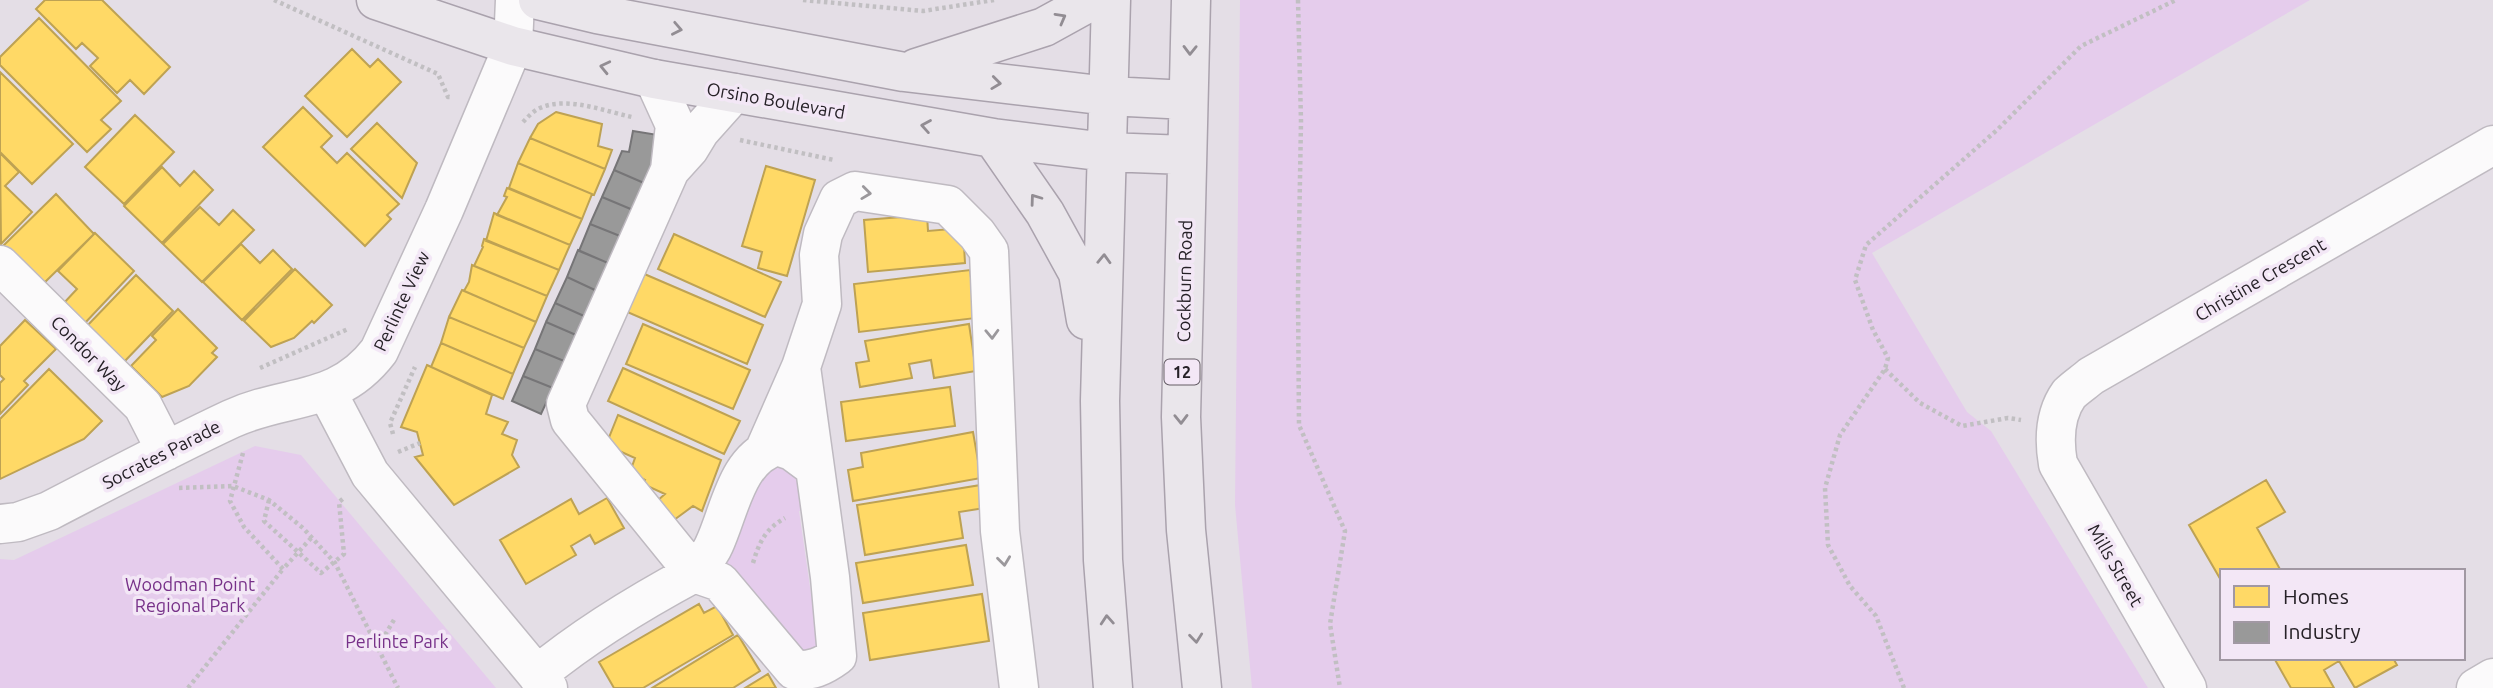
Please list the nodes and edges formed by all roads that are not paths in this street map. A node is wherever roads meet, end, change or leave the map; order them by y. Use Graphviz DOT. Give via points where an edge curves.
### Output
graph roads {
  1 [pos="376,0"];
  2 [pos="515,0"];
  3 [pos="538,0"];
  4 [pos="1093,0"];
  5 [pos="1111,0"];
  6 [pos="1191,0"];
  7 [pos="513,46"];
  8 [pos="904,72"];
  9 [pos="654,79"];
  10 [pos="734,93"];
  11 [pos="1108,96"];
  12 [pos="1188,100"];
  13 [pos="993,138"];
  14 [pos="2493,145"];
  15 [pos="1107,152"];
  16 [pos="1186,155"];
  17 [pos="670,170"];
  18 [pos="0,265"];
  19 [pos="801,367"];
  20 [pos="327,392"];
  21 [pos="1100,401"];
  22 [pos="2056,432"];
  23 [pos="765,449"];
  24 [pos="166,451"];
  25 [pos="815,468"];
  26 [pos="0,524"];
  27 [pos="694,573"];
  28 [pos="841,672"];
  29 [pos="2493,678"];
  30 [pos="802,679"];
  31 [pos="542,681"];
  32 [pos="1019,688"];
  33 [pos="1113,688"];
  34 [pos="1202,688"];
  35 [pos="2187,688"];
  36 [pos="2476,688"];
  1 -- 7 [label="main road, Orsino Boulevard"];
  2 -- 7 [label="street, Perlinte View"];
  3 -- 8 [label="main road, one-way"];
  8 -- 4 [label="main road, one-way" via="1044,27"];
  5 -- 11 [label="main road"];
  6 -- 12 [label="main road, Cockburn Road / 12, one-way"];
  9 -- 7 [label="main road, Orsino Boulevard, one-way"];
  7 -- 20 [label="street, Perlinte View" via="379,351 366,368"];
  8 -- 11 [label="main road, one-way"];
  9 -- 10 [label="main road, Orsino Boulevard"];
  9 -- 17 [label="street" via="675,125"];
  13 -- 10 [label="main road, Orsino Boulevard, one-way"];
  10 -- 17 [label="street"];
  11 -- 12 [label="main road"];
  11 -- 15 [label="main road"];
  12 -- 16 [label="main road, Cockburn Road / 12"];
  13 -- 15 [label="main road, Orsino Boulevard"];
  21 -- 13 [label="main road, one-way" via="1078,273 1045,213"];
  14 -- 22 [label="street, Christine Crescent" via="2091,376 2069,394"];
  15 -- 16 [label="main road, Orsino Boulevard"];
  21 -- 15 [label="main road, one-way"];
  16 -- 34 [label="main road, Cockburn Road / 12, one-way" via="1181,417 1187,542"];
  17 -- 27 [label="street" via="566,404 570,420"];
  18 -- 24 [label="street, Condor Way" via="143,406"];
  19 -- 23 [label="street"];
  19 -- 25 [label="street"];
  19 -- 32 [label="street, one-way" via="822,304 819,256 823,234 839,199 855,191 948,205 989,251 1000,531"];
  20 -- 24 [label="street, Socrates Parade" via="234,417"];
  20 -- 31 [label="street" via="370,474"];
  33 -- 21 [label="main road, one-way" via="1103,560"];
  22 -- 35 [label="street, Mills Street" via="2058,464"];
  23 -- 25 [label="street" via="792,450"];
  23 -- 27 [label="street" via="746,466 713,549"];
  24 -- 26 [label="street, Socrates Parade" via="49,511"];
  25 -- 28 [label="street"];
  27 -- 30 [label="street" via="720,582"];
  27 -- 31 [label="street" via="563,653"];
  28 -- 30 [label="street" via="822,667 808,670"];
  29 -- 36 [label="street"];
}
